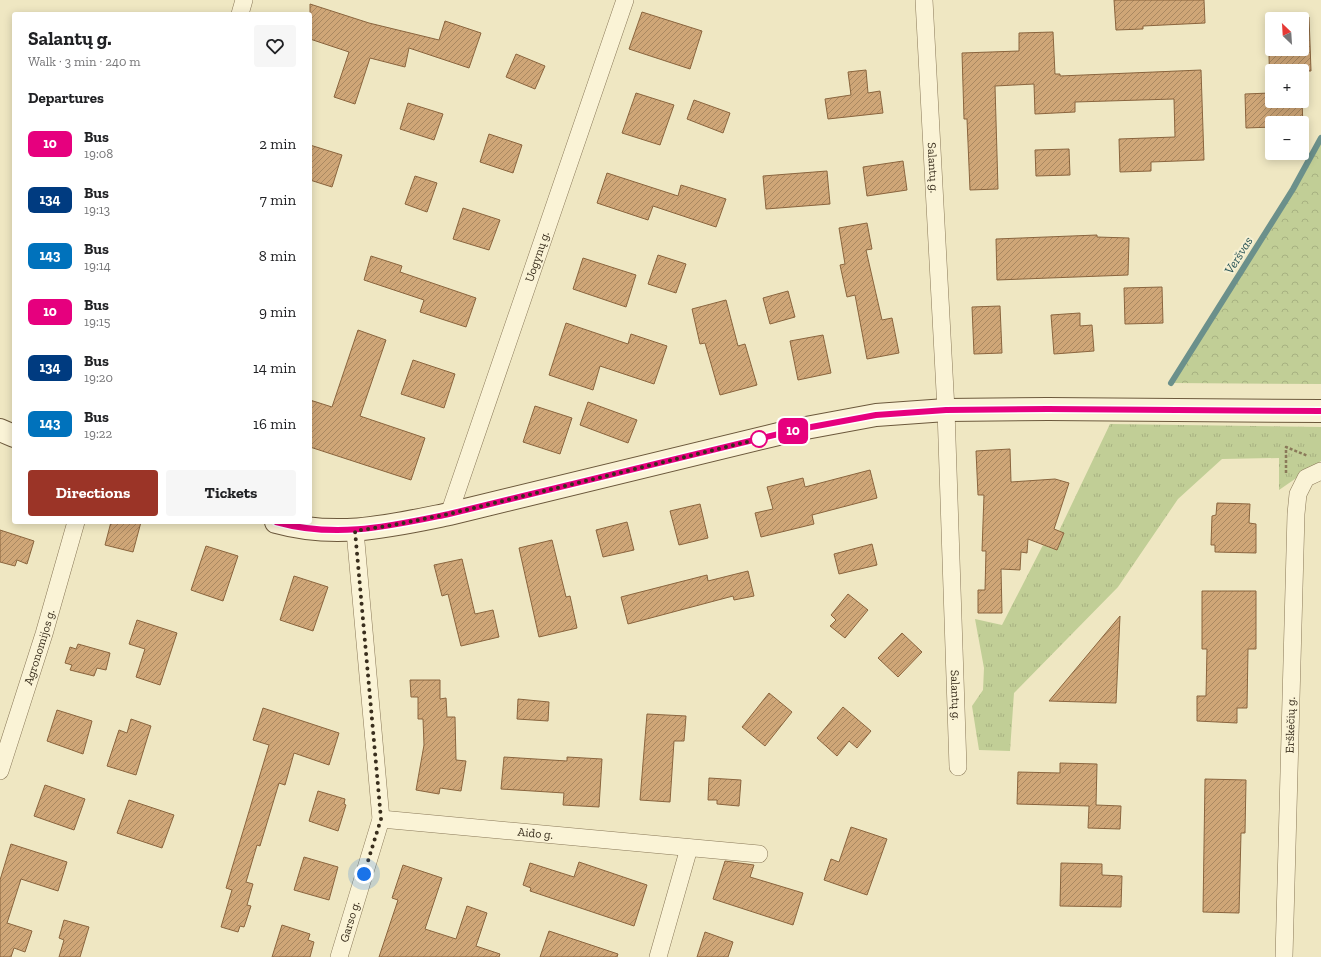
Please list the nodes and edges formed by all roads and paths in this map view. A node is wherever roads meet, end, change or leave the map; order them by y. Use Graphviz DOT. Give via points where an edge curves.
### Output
graph roads {
  1 [pos="244,0"];
  2 [pos="625,0"];
  3 [pos="924,0"];
  4 [pos="241,12"];
  5 [pos="946,410"];
  6 [pos="1321,411"];
  7 [pos="0,430"];
  8 [pos="12,435"];
  9 [pos="1286,447"];
  10 [pos="1311,457"];
  11 [pos="1321,471"];
  12 [pos="449,514"];
  13 [pos="75,524"];
  14 [pos="287,524"];
  15 [pos="355,531"];
  16 [pos="958,767"];
  17 [pos="0,771"];
  18 [pos="381,819"];
  19 [pos="689,848"];
  20 [pos="759,854"];
  21 [pos="339,957"];
  22 [pos="658,957"];
  23 [pos="1284,957"];
  1 -- 4 [label="street"];
  2 -- 12 [label="street, Uogynų g."];
  3 -- 5 [label="street, Salantų g."];
  5 -- 6 [label="main road"];
  5 -- 12 [label="main road" via="876,415 795,430"];
  5 -- 16 [label="street, Salantų g."];
  7 -- 8 [label="main road"];
  9 -- 10 [label="path"];
  11 -- 23 [label="street, Erškėčių g." via="1306,478 1298,494 1296,514"];
  12 -- 15 [label="main road"];
  13 -- 17 [label="street, Agronomijos g." via="44,634"];
  14 -- 15 [label="main road" via="321,530"];
  15 -- 18 [label="street, Garso g."];
  18 -- 19 [label="street, Aido g."];
  18 -- 21 [label="street, Garso g."];
  19 -- 20 [label="street, Aido g."];
  19 -- 22 [label="street"];
}
